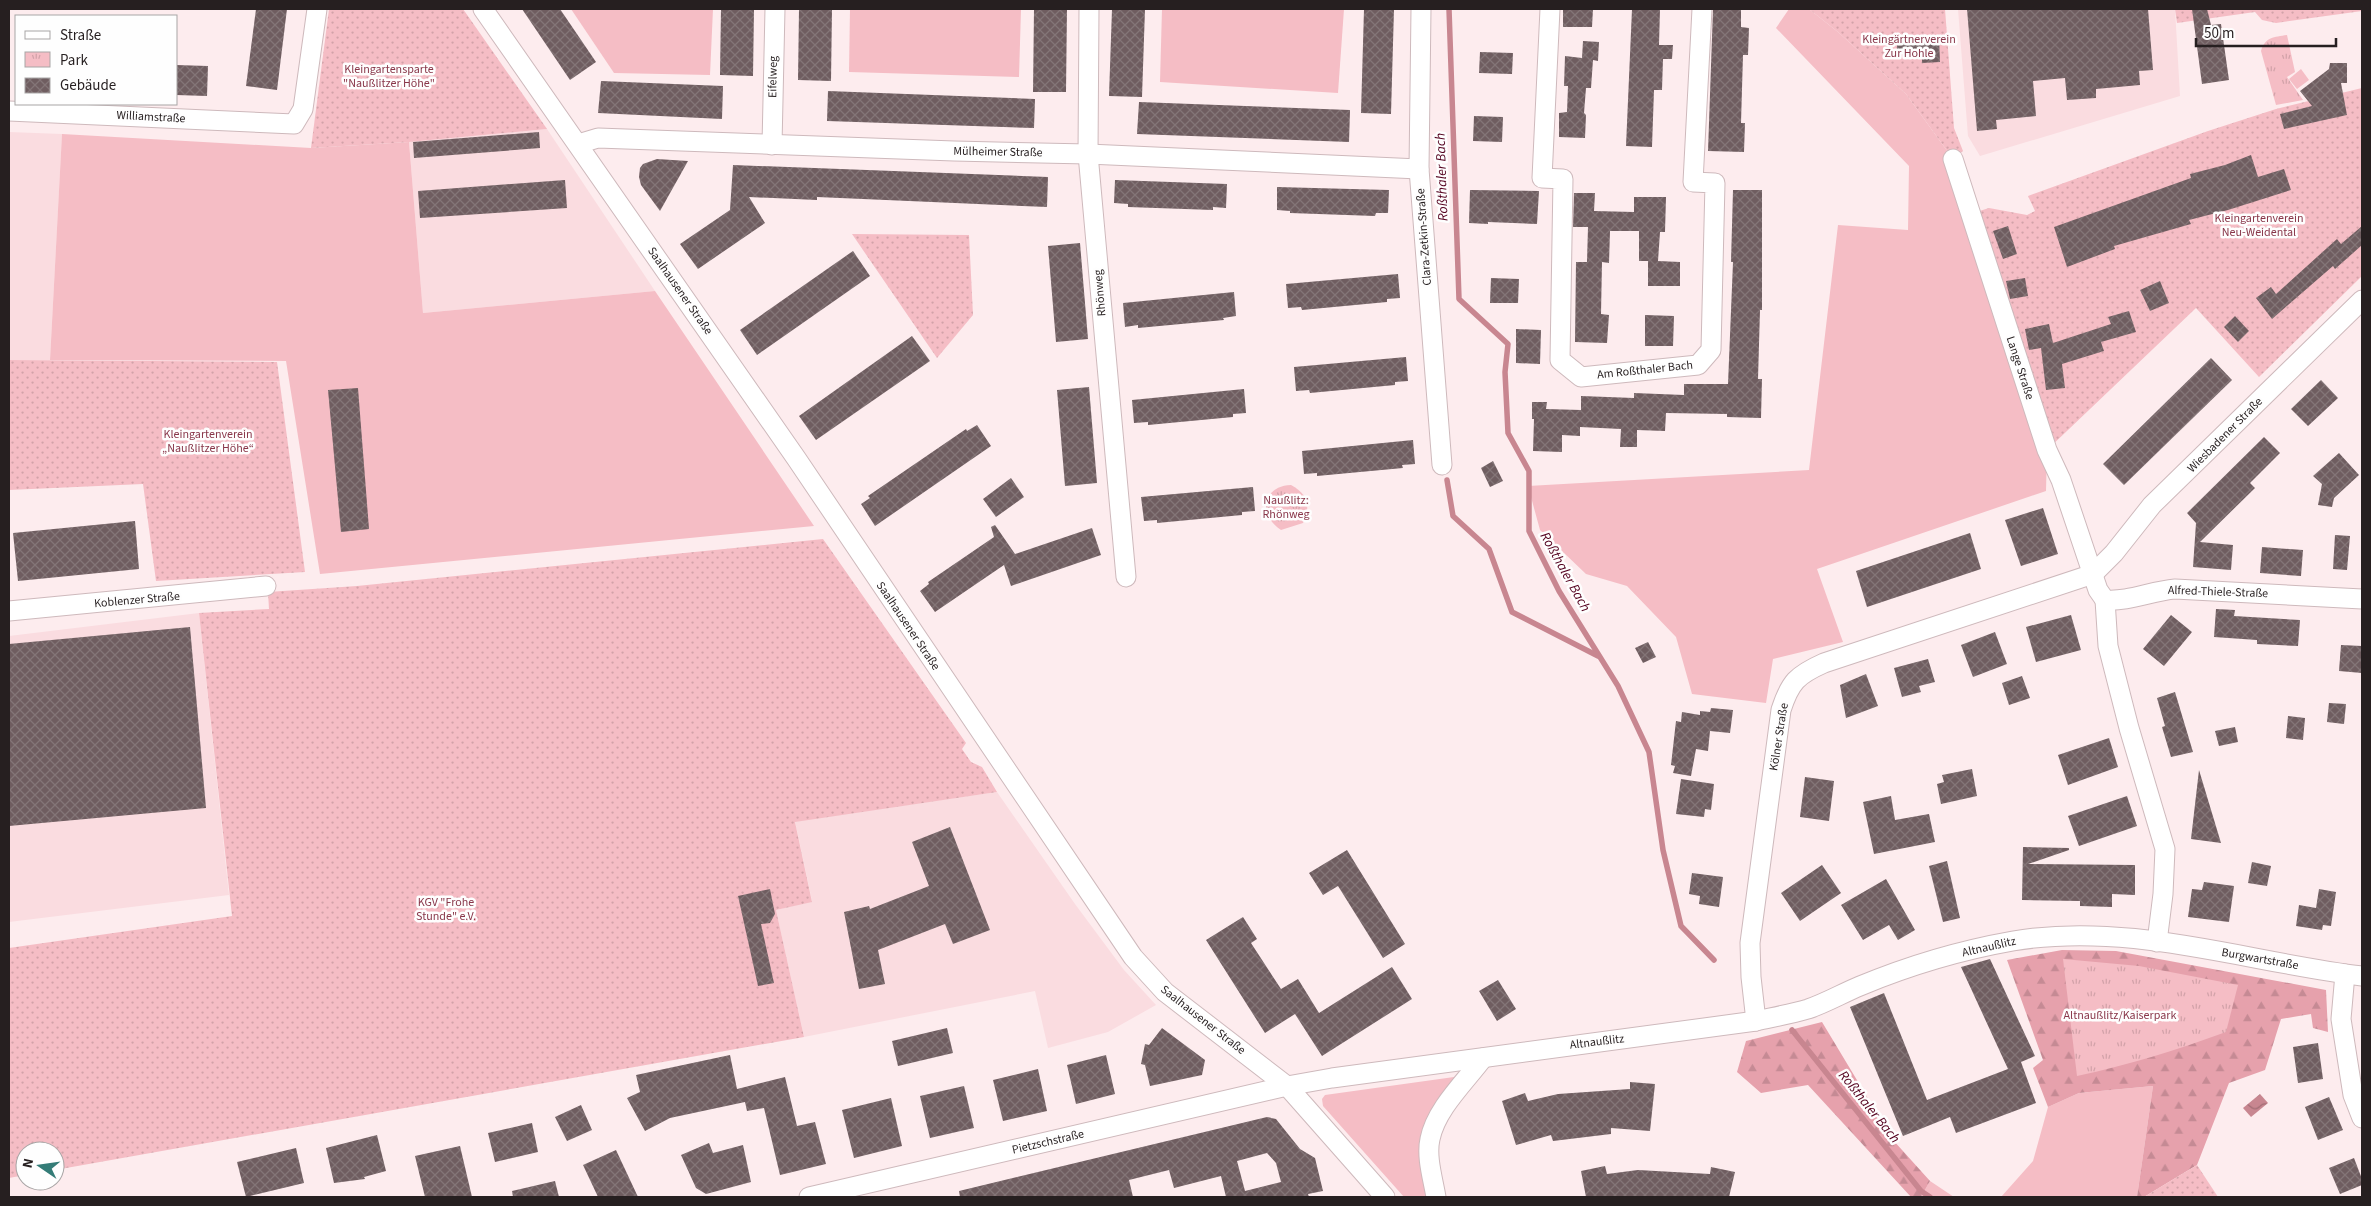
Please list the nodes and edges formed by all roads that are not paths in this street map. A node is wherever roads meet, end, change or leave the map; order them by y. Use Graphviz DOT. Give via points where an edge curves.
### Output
graph roads {
  1 [pos="317,9"];
  2 [pos="483,9"];
  3 [pos="775,9"];
  4 [pos="1089,9"];
  5 [pos="1421,9"];
  6 [pos="1550,9"];
  7 [pos="1702,9"];
  8 [pos="9,111"];
  9 [pos="578,144"];
  10 [pos="772,145"];
  11 [pos="1088,154"];
  12 [pos="1953,159"];
  13 [pos="1419,170"];
  14 [pos="2362,300"];
  15 [pos="1442,465"];
  16 [pos="2093,574"];
  17 [pos="1126,577"];
  18 [pos="266,586"];
  19 [pos="2362,599"];
  20 [pos="2105,600"];
  21 [pos="9,611"];
  22 [pos="2157,942"];
  23 [pos="2354,975"];
  24 [pos="1756,1021"];
  25 [pos="1483,1058"];
  26 [pos="1287,1086"];
  27 [pos="2362,1118"];
  28 [pos="809,1197"];
  29 [pos="1384,1197"];
  30 [pos="1436,1197"];
  1 -- 8 [label="street, Williamstraße" via="303,109 294,124"];
  2 -- 9 [label="street, Saalhausener Straße"];
  3 -- 10 [label="street, Eifelweg"];
  4 -- 11 [label="street, Rhönweg"];
  5 -- 13 [label="street, Clara-Zetkin-Straße"];
  6 -- 7 [label="street, Am Roßthaler Bach" via="1542,178 1563,178 1560,360 1581,377 1698,365 1712,350 1715,183 1693,182"];
  9 -- 10 [label="street, Mülheimer Straße" via="598,138"];
  9 -- 26 [label="street, Saalhausener Straße" via="790,450 1133,957 1165,992"];
  10 -- 11 [label="street, Mülheimer Straße"];
  11 -- 13 [label="street, Mülheimer Straße"];
  11 -- 17 [label="street, Rhönweg"];
  12 -- 16 [label="street, Lange Straße" via="2047,450 2061,480"];
  13 -- 15 [label="street, Clara-Zetkin-Straße"];
  14 -- 16 [label="street, Wiesbadener Straße" via="2152,505"];
  16 -- 20 [label="street"];
  16 -- 24 [label="street, Kölner Straße" via="1824,663 1794,680 1781,710 1750,944"];
  18 -- 21 [label="street, Koblenzer Straße"];
  19 -- 20 [label="street, Alfred-Thiele-Straße" via="2175,589 2118,601"];
  20 -- 22 [label="street" via="2110,655 2165,849"];
  22 -- 23 [label="street, Burgwartstraße"];
  22 -- 24 [label="street, Altnaußlitz" via="2109,935 2061,936 1985,947 1874,980 1810,1008"];
  23 -- 27 [label="street" via="2341,1019 2352,1095"];
  24 -- 25 [label="street, Altnaußlitz"];
  25 -- 26 [label="street, Altnaußlitz"];
  25 -- 30 [label="street" via="1446,1105 1430,1139"];
  26 -- 28 [label="street, Pietzschstraße"];
  26 -- 29 [label="street, Saalhausener Straße"];
}
